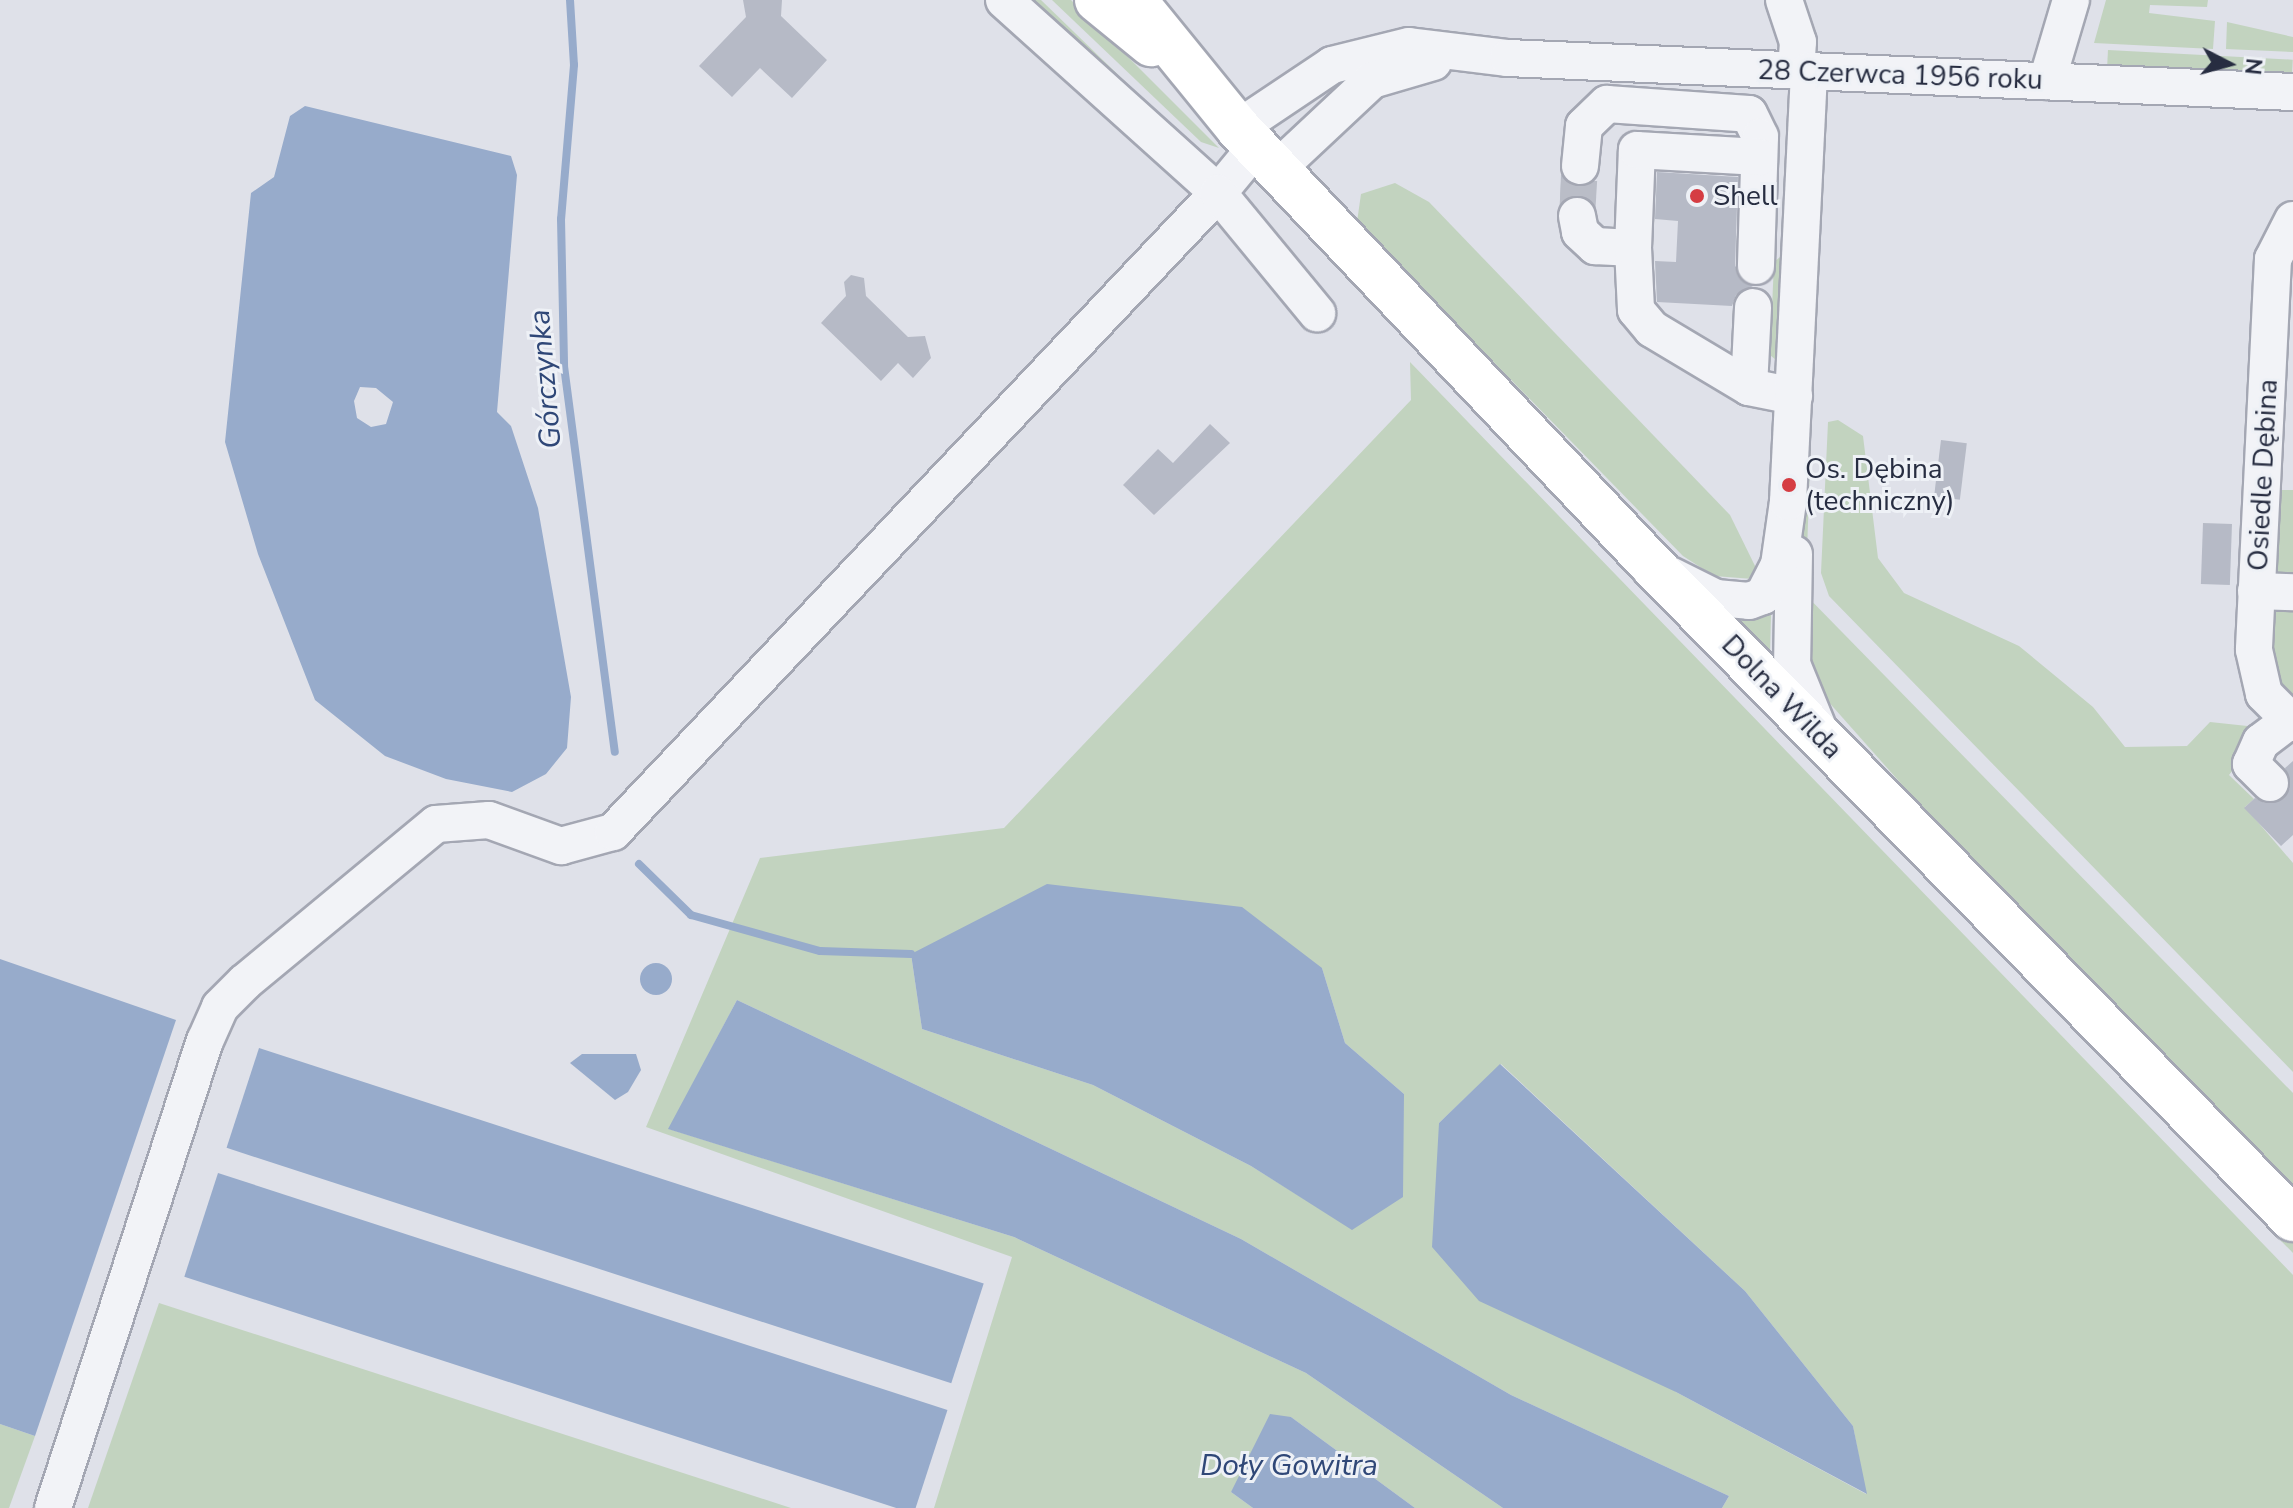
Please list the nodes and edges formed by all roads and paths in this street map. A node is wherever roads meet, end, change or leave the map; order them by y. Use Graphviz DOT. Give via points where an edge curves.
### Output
graph roads {
  1 [pos="1004,0"];
  2 [pos="1097,0"];
  3 [pos="1134,0"];
  4 [pos="1784,0"];
  5 [pos="2071,0"];
  6 [pos="1508,58"];
  7 [pos="1803,71"];
  8 [pos="1190,75"];
  9 [pos="2047,81"];
  10 [pos="2293,92"];
  11 [pos="1760,147"];
  12 [pos="1257,148"];
  13 [pos="1580,166"];
  14 [pos="1218,193"];
  15 [pos="1757,212"];
  16 [pos="1802,213"];
  17 [pos="1577,216"];
  18 [pos="2293,220"];
  19 [pos="1633,248"];
  20 [pos="1756,266"];
  21 [pos="1753,307"];
  22 [pos="1317,313"];
  23 [pos="1749,387"];
  24 [pos="1794,396"];
  25 [pos="1788,502"];
  26 [pos="1654,567"];
  27 [pos="2256,591"];
  28 [pos="2293,592"];
  29 [pos="2292,722"];
  30 [pos="1822,739"];
  31 [pos="2270,783"];
  32 [pos="2293,1219"];
  33 [pos="53,1508"];
  1 -- 14 [label="street"];
  2 -- 8 [label="main road"];
  3 -- 8 [label="main road"];
  4 -- 7 [label="street"];
  5 -- 9 [label="street"];
  6 -- 7 [label="street, 28 Czerwca 1956 roku"];
  6 -- 12 [label="street, 28 Czerwca 1956 roku" via="1435,62 1384,75"];
  6 -- 12 [label="street, 28 Czerwca 1956 roku" via="1416,46 1359,54 1282,94"];
  7 -- 9 [label="street, 28 Czerwca 1956 roku"];
  7 -- 16 [label="street"];
  8 -- 12 [label="main road"];
  9 -- 10 [label="street, 28 Czerwca 1956 roku"];
  11 -- 13 [label="street" via="1744,112 1607,104 1584,126"];
  11 -- 15 [label="street"];
  11 -- 19 [label="street" via="1637,150"];
  12 -- 14 [label="street"];
  12 -- 26 [label="main road, Dolna Wilda"];
  14 -- 22 [label="street"];
  14 -- 33 [label="street" via="613,832 561,846 489,820 436,824 220,1007"];
  15 -- 16 [label="street"];
  15 -- 20 [label="street"];
  16 -- 24 [label="street"];
  17 -- 19 [label="street" via="1580,232 1595,246"];
  18 -- 27 [label="street, Osiedle Dębina" via="2273,259"];
  19 -- 23 [label="street" via="1642,319"];
  21 -- 23 [label="street"];
  23 -- 24 [label="street"];
  24 -- 25 [label="street"];
  25 -- 26 [label="street" via="1779,565 1763,596 1716,598"];
  25 -- 30 [label="street" via="1795,530 1792,664"];
  26 -- 30 [label="main road, Dolna Wilda"];
  27 -- 28 [label="street, Osiedle Dębina"];
  27 -- 29 [label="street, Osiedle Dębina" via="2259,685"];
  29 -- 31 [label="street" via="2261,742 2251,764"];
  30 -- 32 [label="main road, Dolna Wilda"];
}
